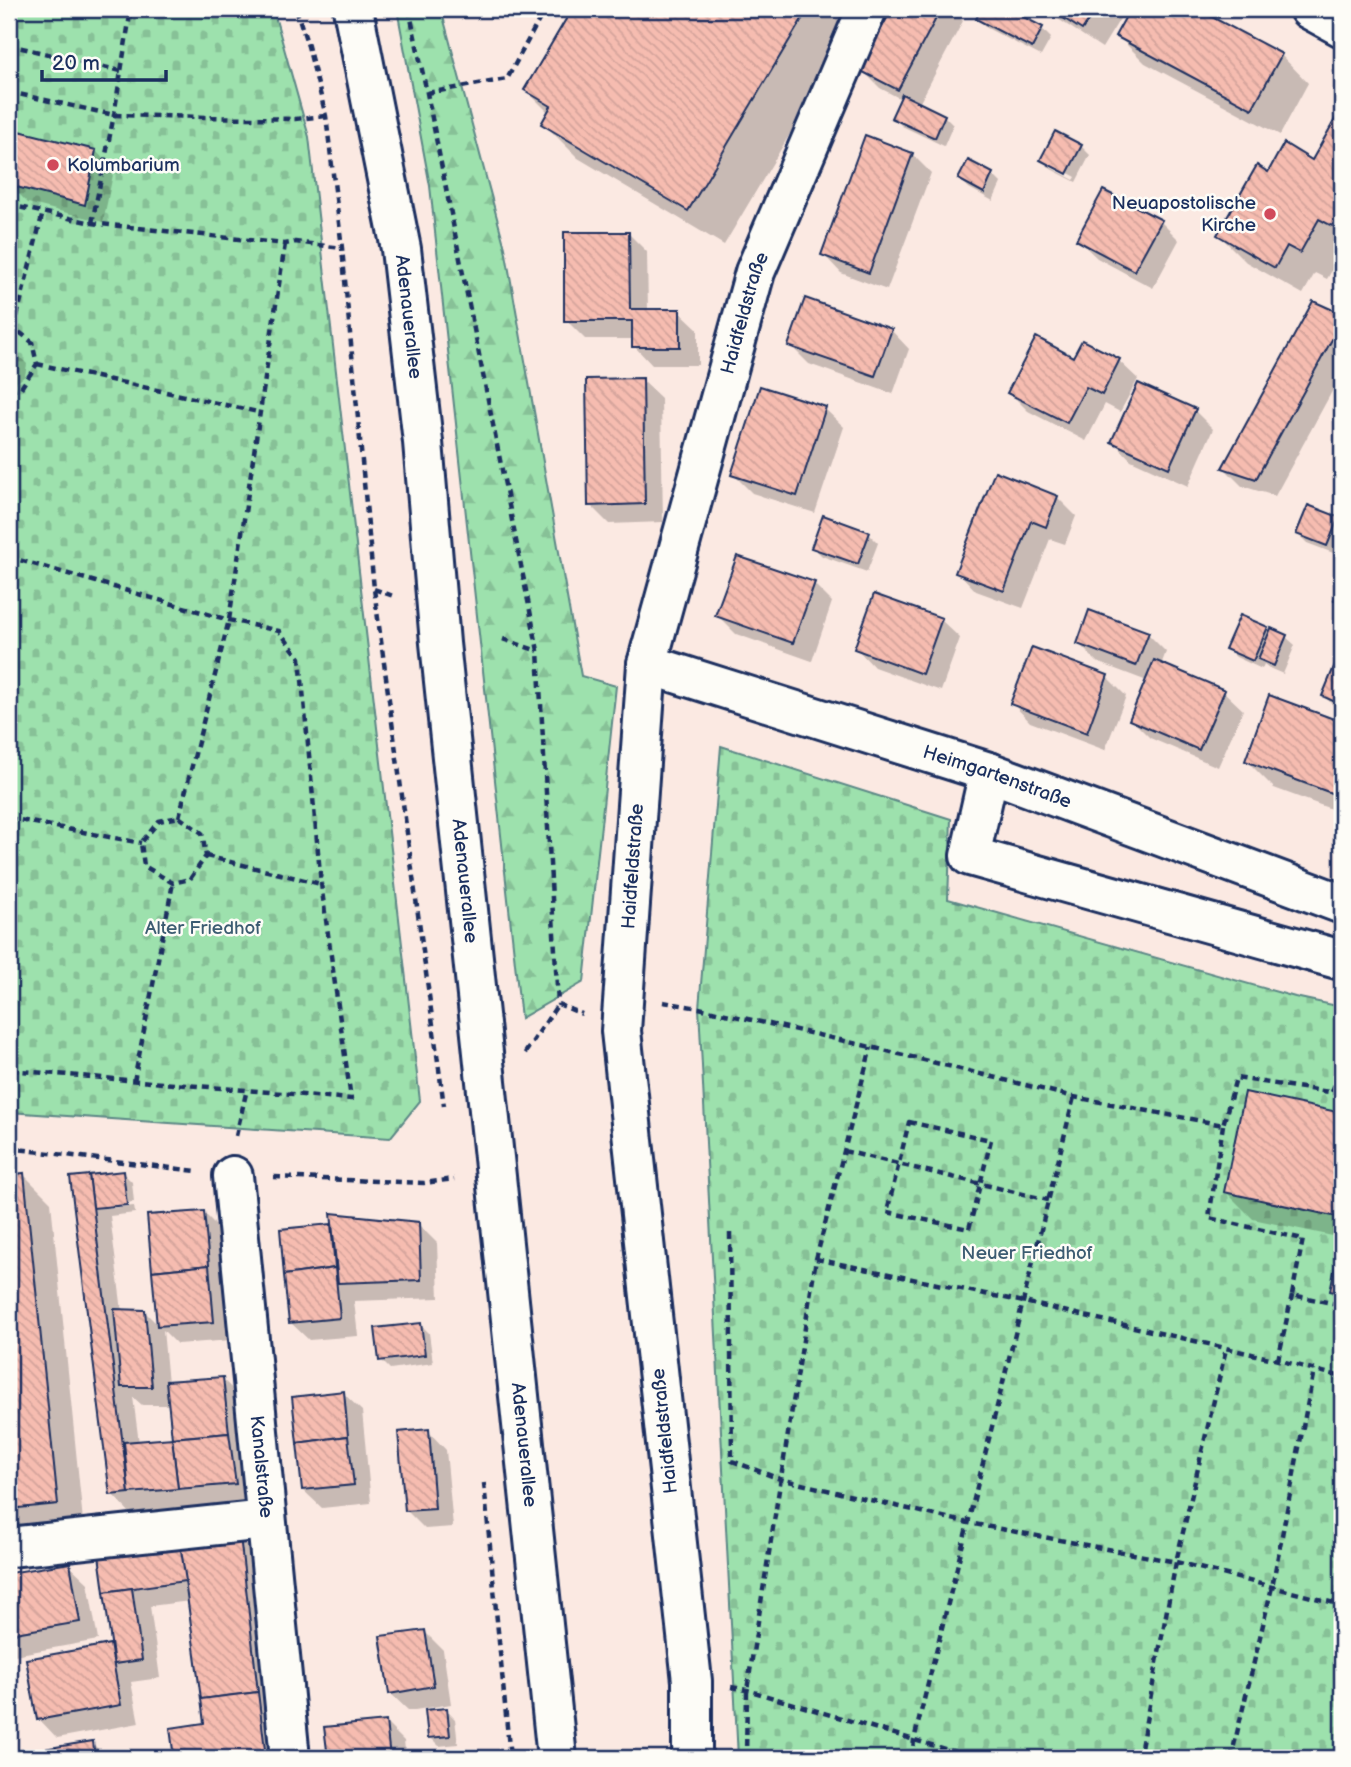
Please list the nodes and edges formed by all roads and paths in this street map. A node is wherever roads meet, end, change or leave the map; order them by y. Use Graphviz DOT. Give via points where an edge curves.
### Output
graph roads {
  1 [pos="131,9"];
  2 [pos="296,9"];
  3 [pos="353,9"];
  4 [pos="409,9"];
  5 [pos="545,9"];
  6 [pos="867,9"];
  7 [pos="1309,9"];
  8 [pos="1342,27"];
  9 [pos="9,45"];
  10 [pos="121,71"];
  11 [pos="9,92"];
  12 [pos="427,93"];
  13 [pos="114,115"];
  14 [pos="326,116"];
  15 [pos="9,205"];
  16 [pos="43,212"];
  17 [pos="93,223"];
  18 [pos="285,244"];
  19 [pos="342,248"];
  20 [pos="12,328"];
  21 [pos="37,364"];
  22 [pos="9,390"];
  23 [pos="259,412"];
  24 [pos="9,557"];
  25 [pos="374,589"];
  26 [pos="402,600"];
  27 [pos="229,620"];
  28 [pos="503,639"];
  29 [pos="538,651"];
  30 [pos="647,664"];
  31 [pos="989,772"];
  32 [pos="178,817"];
  33 [pos="9,818"];
  34 [pos="141,843"];
  35 [pos="206,856"];
  36 [pos="173,883"];
  37 [pos="321,884"];
  38 [pos="1342,904"];
  39 [pos="1342,956"];
  40 [pos="623,1014"];
  41 [pos="871,1047"];
  42 [pos="1342,1064"];
  43 [pos="9,1070"];
  44 [pos="134,1081"];
  45 [pos="247,1089"];
  46 [pos="1332,1092"];
  47 [pos="1342,1094"];
  48 [pos="1074,1097"];
  49 [pos="445,1111"];
  50 [pos="1223,1125"];
  51 [pos="844,1151"];
  52 [pos="899,1164"];
  53 [pos="233,1176"];
  54 [pos="980,1183"];
  55 [pos="1048,1200"];
  56 [pos="730,1233"];
  57 [pos="816,1259"];
  58 [pos="1292,1295"];
  59 [pos="1024,1302"];
  60 [pos="1342,1305"];
  61 [pos="1226,1349"];
  62 [pos="1278,1360"];
  63 [pos="1314,1370"];
  64 [pos="1342,1377"];
  65 [pos="780,1479"];
  66 [pos="266,1520"];
  67 [pos="969,1523"];
  68 [pos="9,1547"];
  69 [pos="1176,1562"];
  70 [pos="1272,1587"];
  71 [pos="1342,1605"];
  72 [pos="692,1681"];
  73 [pos="747,1690"];
  74 [pos="914,1740"];
  75 [pos="290,1758"];
  76 [pos="558,1758"];
  77 [pos="692,1758"];
  78 [pos="746,1758"];
  79 [pos="912,1758"];
  80 [pos="975,1758"];
  81 [pos="1139,1758"];
  82 [pos="1231,1758"];
  1 -- 10 [label="path"];
  2 -- 14 [label="path"];
  3 -- 76 [label="street, Adenauerallee" via="406,290"];
  4 -- 12 [label="path"];
  5 -- 12 [label="path" via="507,79"];
  6 -- 30 [label="street, Haidfeldstraße" via="755,272"];
  7 -- 8 [label="street"];
  9 -- 10 [label="path"];
  10 -- 13 [label="path"];
  11 -- 13 [label="path"];
  12 -- 29 [label="path"];
  13 -- 14 [label="path"];
  13 -- 17 [label="path"];
  14 -- 19 [label="path"];
  15 -- 16 [label="path"];
  16 -- 17 [label="path"];
  16 -- 20 [label="path"];
  17 -- 18 [label="path"];
  18 -- 19 [label="path"];
  18 -- 23 [label="path"];
  19 -- 25 [label="path"];
  20 -- 21 [label="path" via="32,342"];
  21 -- 22 [label="path" via="21,388"];
  21 -- 23 [label="path"];
  23 -- 27 [label="path"];
  24 -- 27 [label="path"];
  25 -- 26 [label="path"];
  25 -- 49 [label="path"];
  27 -- 32 [label="path"];
  27 -- 37 [label="path" via="279,631 300,658"];
  28 -- 29 [label="path"];
  29 -- 40 [label="path" via="558,1004"];
  30 -- 31 [label="street, Heimgartenstraße"];
  30 -- 40 [label="street, Haidfeldstraße"];
  31 -- 38 [label="street, Heimgartenstraße"];
  31 -- 39 [label="street" via="970,856 1341,960"];
  32 -- 34 [label="path" via="159,821"];
  32 -- 35 [label="path" via="202,833"];
  33 -- 34 [label="path"];
  34 -- 36 [label="path" via="145,866"];
  35 -- 36 [label="path" via="190,879"];
  35 -- 37 [label="path"];
  36 -- 44 [label="path"];
  37 -- 45 [label="path" via="351,1099"];
  40 -- 41 [label="path" via="698,1008"];
  40 -- 72 [label="street, Haidfeldstraße"];
  41 -- 48 [label="path"];
  41 -- 51 [label="path"];
  42 -- 46 [label="path"];
  43 -- 44 [label="path"];
  44 -- 45 [label="path"];
  45 -- 53 [label="path"];
  46 -- 47 [label="path"];
  46 -- 50 [label="path" via="1236,1078"];
  48 -- 50 [label="path"];
  48 -- 55 [label="path"];
  50 -- 58 [label="path" via="1209,1218 1303,1239"];
  51 -- 52 [label="path"];
  51 -- 57 [label="path"];
  52 -- 54 [label="path"];
  52 -- 54 [label="path" via="909,1122 991,1140"];
  52 -- 54 [label="path" via="887,1212 969,1229"];
  53 -- 66 [label="street, Kanalstraße"];
  54 -- 55 [label="path"];
  55 -- 59 [label="path"];
  56 -- 65 [label="path" via="732,1461"];
  57 -- 59 [label="path"];
  57 -- 65 [label="path"];
  58 -- 60 [label="path"];
  58 -- 62 [label="path"];
  59 -- 61 [label="path"];
  59 -- 67 [label="path"];
  61 -- 62 [label="path"];
  61 -- 69 [label="path"];
  62 -- 63 [label="path"];
  63 -- 64 [label="path"];
  63 -- 70 [label="path"];
  65 -- 67 [label="path"];
  65 -- 73 [label="path"];
  66 -- 68 [label="street"];
  66 -- 75 [label="street, Kanalstraße"];
  67 -- 69 [label="path"];
  67 -- 74 [label="path"];
  69 -- 70 [label="path"];
  69 -- 81 [label="path"];
  70 -- 71 [label="path"];
  70 -- 82 [label="path"];
  72 -- 73 [label="path"];
  72 -- 77 [label="street, Haidfeldstraße"];
  73 -- 74 [label="path"];
  73 -- 78 [label="path"];
  74 -- 79 [label="path"];
  74 -- 80 [label="path"];
}
